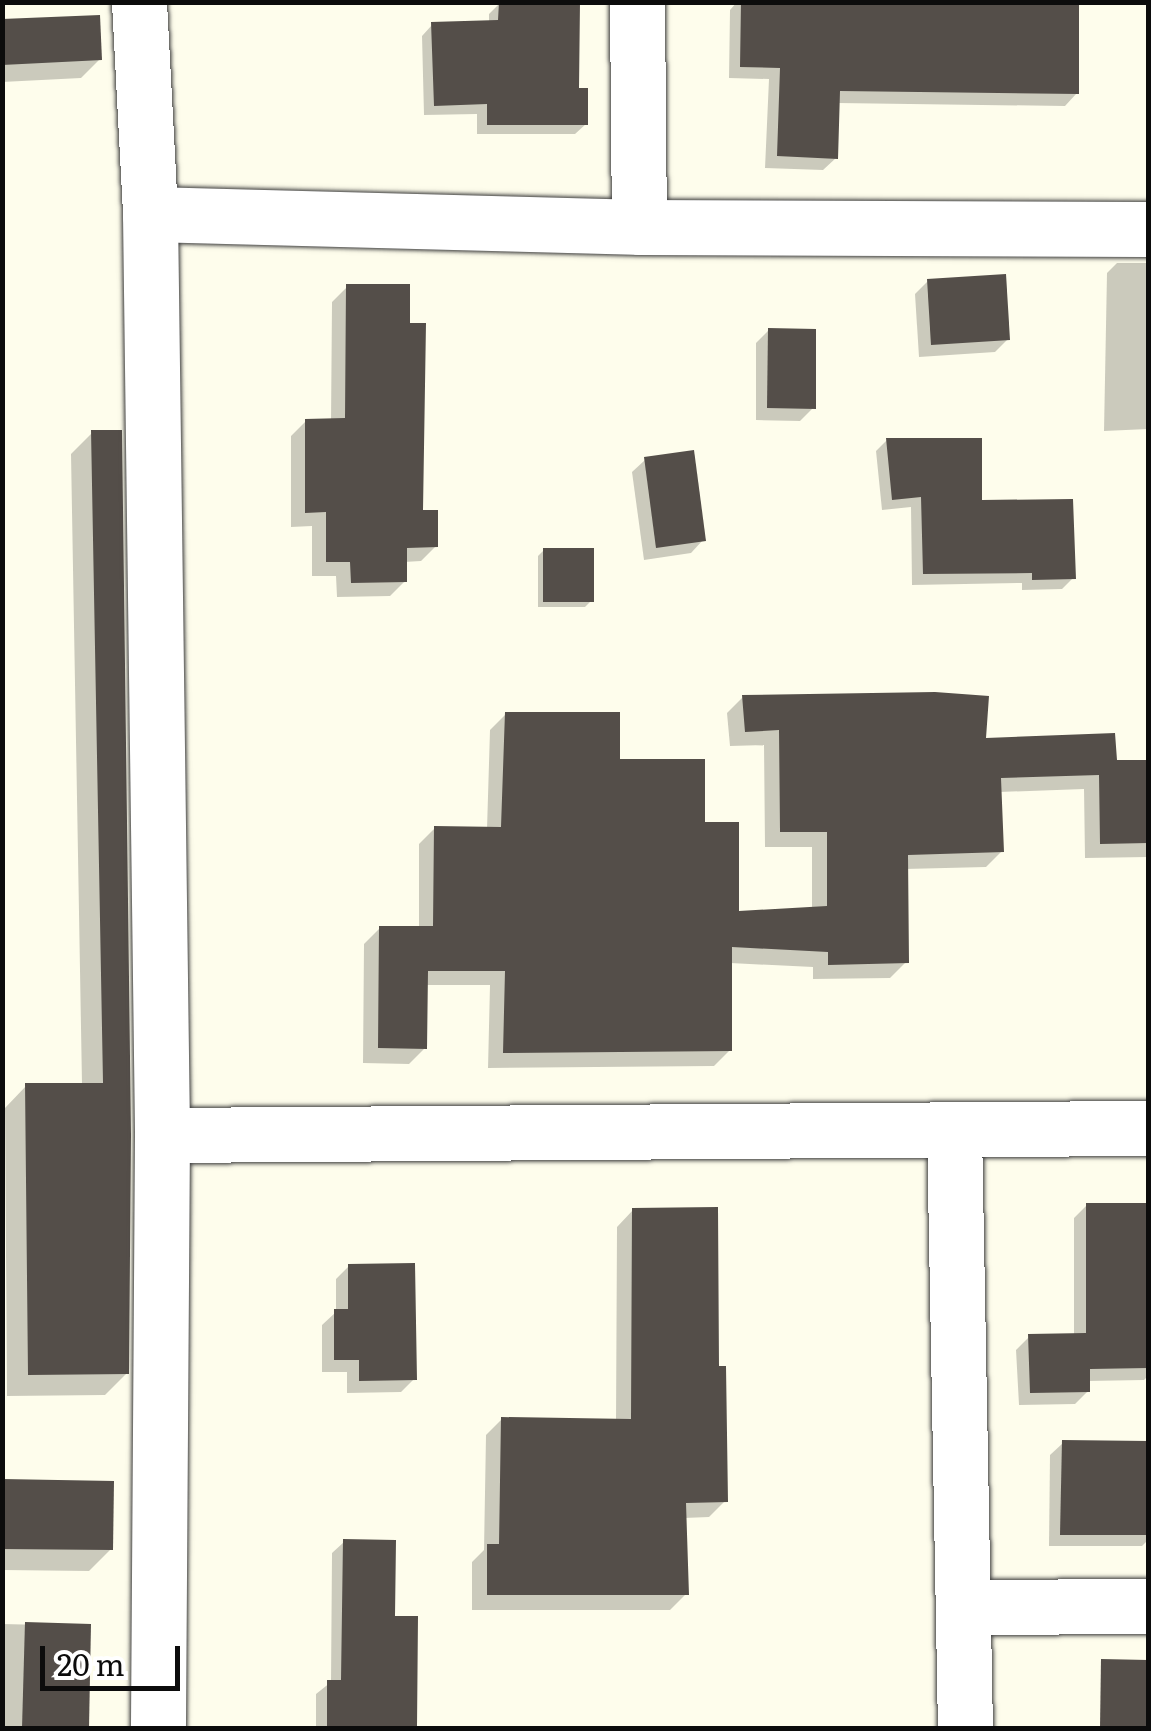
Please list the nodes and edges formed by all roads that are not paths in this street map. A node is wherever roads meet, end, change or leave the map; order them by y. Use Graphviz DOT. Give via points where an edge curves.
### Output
graph roads {
  1 [pos="139,2"];
  2 [pos="636,2"];
  3 [pos="150,214"];
  4 [pos="639,227"];
  5 [pos="1148,229"];
  6 [pos="1148,1128"];
  7 [pos="954,1130"];
  8 [pos="162,1135"];
  9 [pos="1148,1606"];
  10 [pos="963,1607"];
  11 [pos="158,1728"];
  12 [pos="965,1728"];
  1 -- 3 [label="street"];
  2 -- 4 [label="street"];
  3 -- 4 [label="street"];
  3 -- 8 [label="street"];
  4 -- 5 [label="street"];
  6 -- 7 [label="street"];
  7 -- 8 [label="street"];
  7 -- 10 [label="street"];
  8 -- 11 [label="street"];
  9 -- 10 [label="street"];
  10 -- 12 [label="street"];
}
